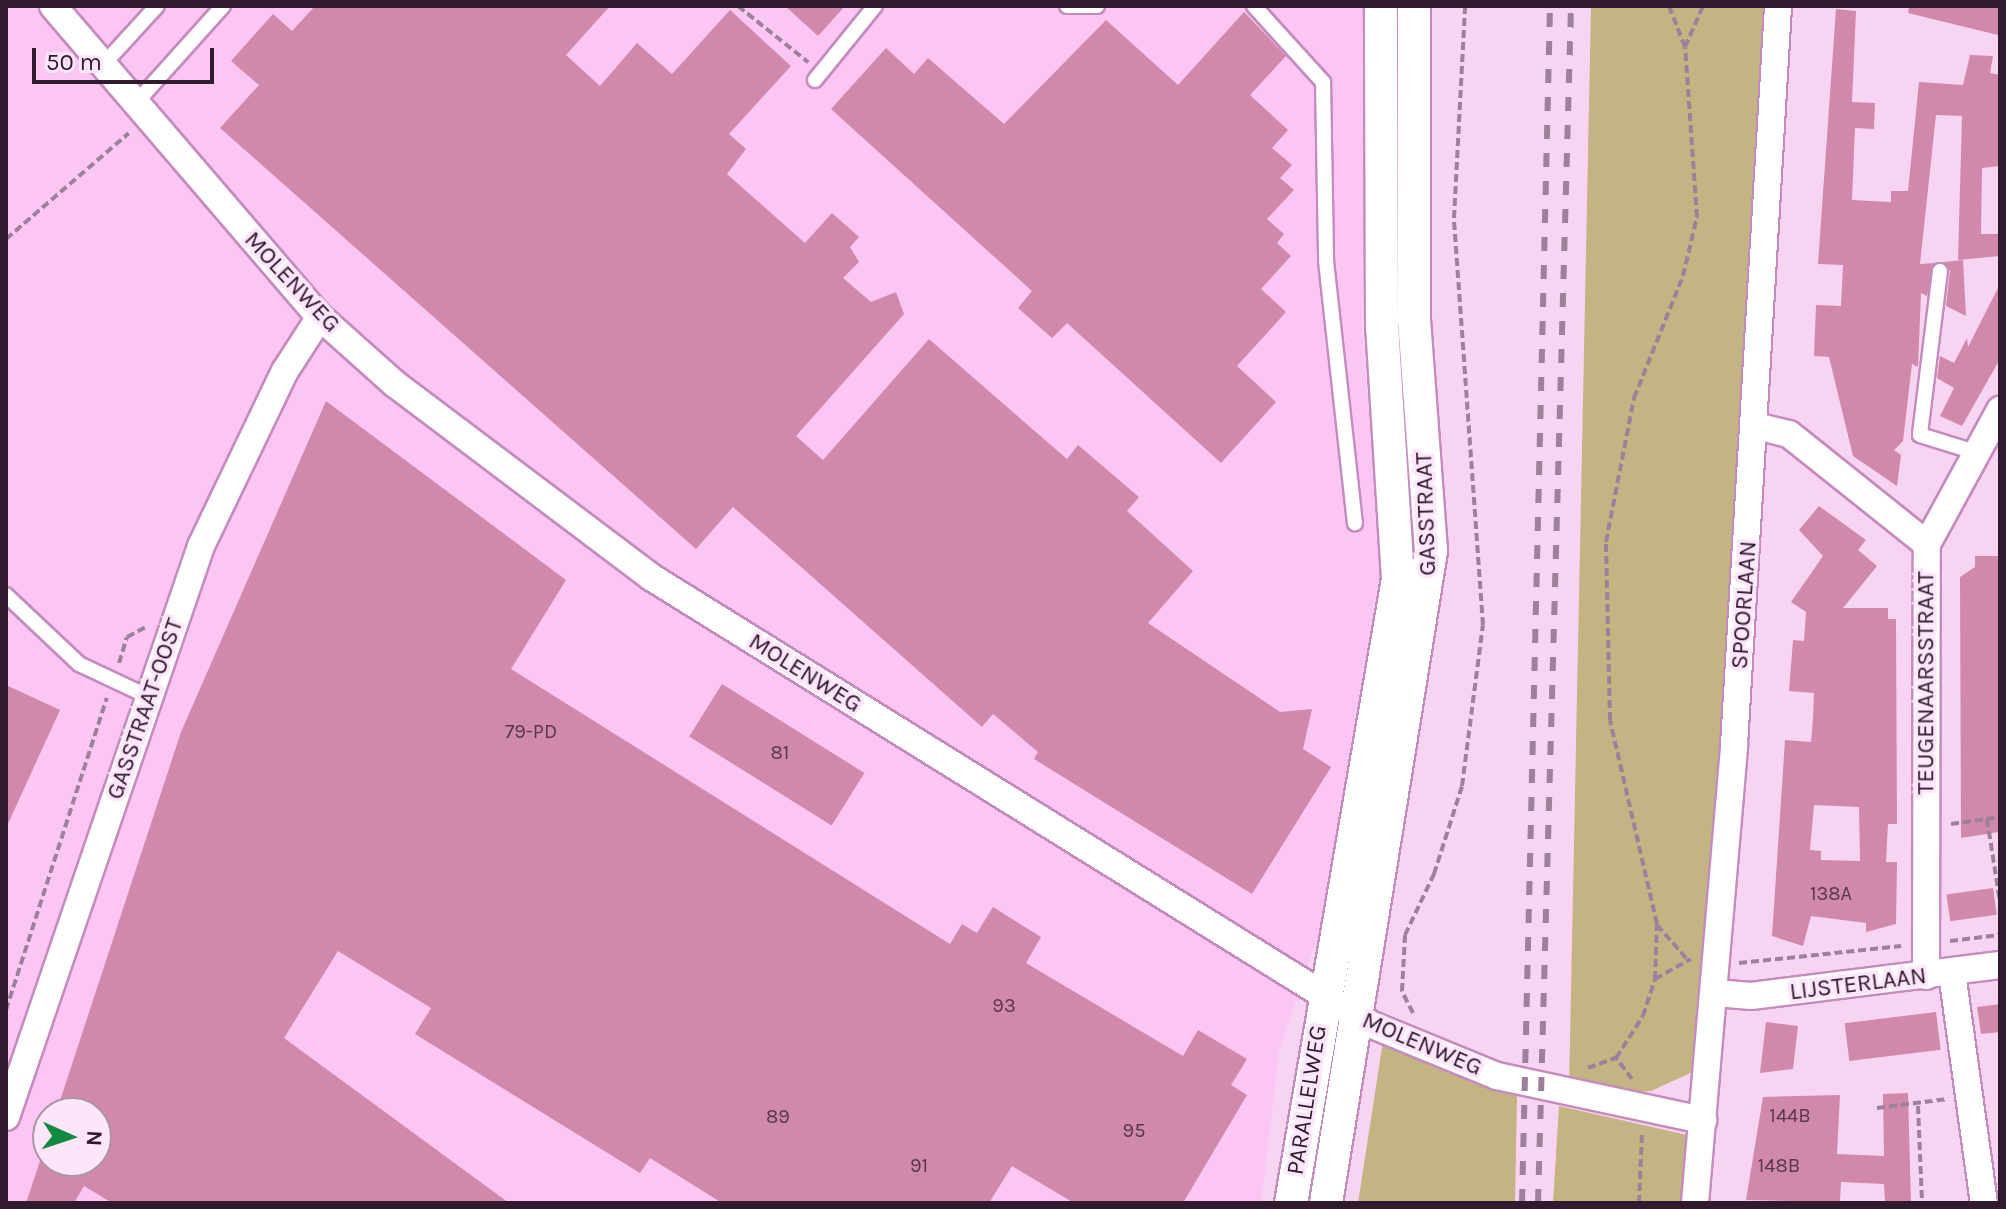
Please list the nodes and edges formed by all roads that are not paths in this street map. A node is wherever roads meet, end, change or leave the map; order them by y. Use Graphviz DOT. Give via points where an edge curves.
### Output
graph roads {
  1 [pos="53,6"];
  2 [pos="157,6"];
  3 [pos="223,6"];
  4 [pos="875,6"];
  5 [pos="1067,6"];
  6 [pos="1097,6"];
  7 [pos="1254,6"];
  8 [pos="1381,6"];
  9 [pos="1414,6"];
  10 [pos="1778,6"];
  11 [pos="102,66"];
  12 [pos="818,76"];
  13 [pos="141,111"];
  14 [pos="1940,271"];
  15 [pos="320,317"];
  16 [pos="2000,410"];
  17 [pos="1756,426"];
  18 [pos="1978,453"];
  19 [pos="1355,523"];
  20 [pos="1927,544"];
  21 [pos="6,595"];
  22 [pos="149,697"];
  23 [pos="2000,965"];
  24 [pos="1939,974"];
  25 [pos="1716,993"];
  26 [pos="1324,997"];
  27 [pos="1354,1015"];
  28 [pos="6,1117"];
  29 [pos="1703,1120"];
  30 [pos="1291,1203"];
  31 [pos="1326,1203"];
  32 [pos="1695,1203"];
  33 [pos="1984,1203"];
  1 -- 11 [label="street, MOLENWEG"];
  2 -- 11 [label="lane"];
  3 -- 13 [label="lane"];
  4 -- 12 [label="lane"];
  5 -- 6 [label="lane"];
  7 -- 19 [label="lane" via="1323,82 1326,261"];
  8 -- 26 [label="street, GASSTRAAT" via="1382,327 1398,579"];
  9 -- 27 [label="street, GASSTRAAT" via="1414,319 1431,551"];
  10 -- 17 [label="street, SPOORLAAN"];
  11 -- 13 [label="street, MOLENWEG"];
  13 -- 15 [label="street, MOLENWEG"];
  14 -- 18 [label="lane" via="1920,435"];
  15 -- 22 [label="street, GASSTRAAT-OOST" via="215,516"];
  15 -- 26 [label="street, MOLENWEG" via="395,384 651,577"];
  16 -- 18 [label="street, TEUGENAARSSTRAAT"];
  17 -- 20 [label="street" via="1789,434"];
  17 -- 25 [label="street, SPOORLAAN"];
  18 -- 20 [label="street, TEUGENAARSSTRAAT"];
  20 -- 24 [label="street, TEUGENAARSSTRAAT" via="1926,943"];
  21 -- 22 [label="lane" via="79,664"];
  22 -- 28 [label="street, GASSTRAAT-OOST"];
  23 -- 24 [label="street, LIJSTERLAAN"];
  24 -- 25 [label="street, LIJSTERLAAN" via="1751,996"];
  24 -- 33 [label="street, TEUGENAARSSTRAAT" via="1969,1093"];
  25 -- 29 [label="street, SPOORLAAN"];
  26 -- 27 [label="street, MOLENWEG"];
  26 -- 30 [label="street, PARALLELWEG"];
  27 -- 29 [label="street, MOLENWEG" via="1497,1076"];
  27 -- 31 [label="street, PARALLELWEG"];
  29 -- 32 [label="street, SPOORLAAN"];
}
